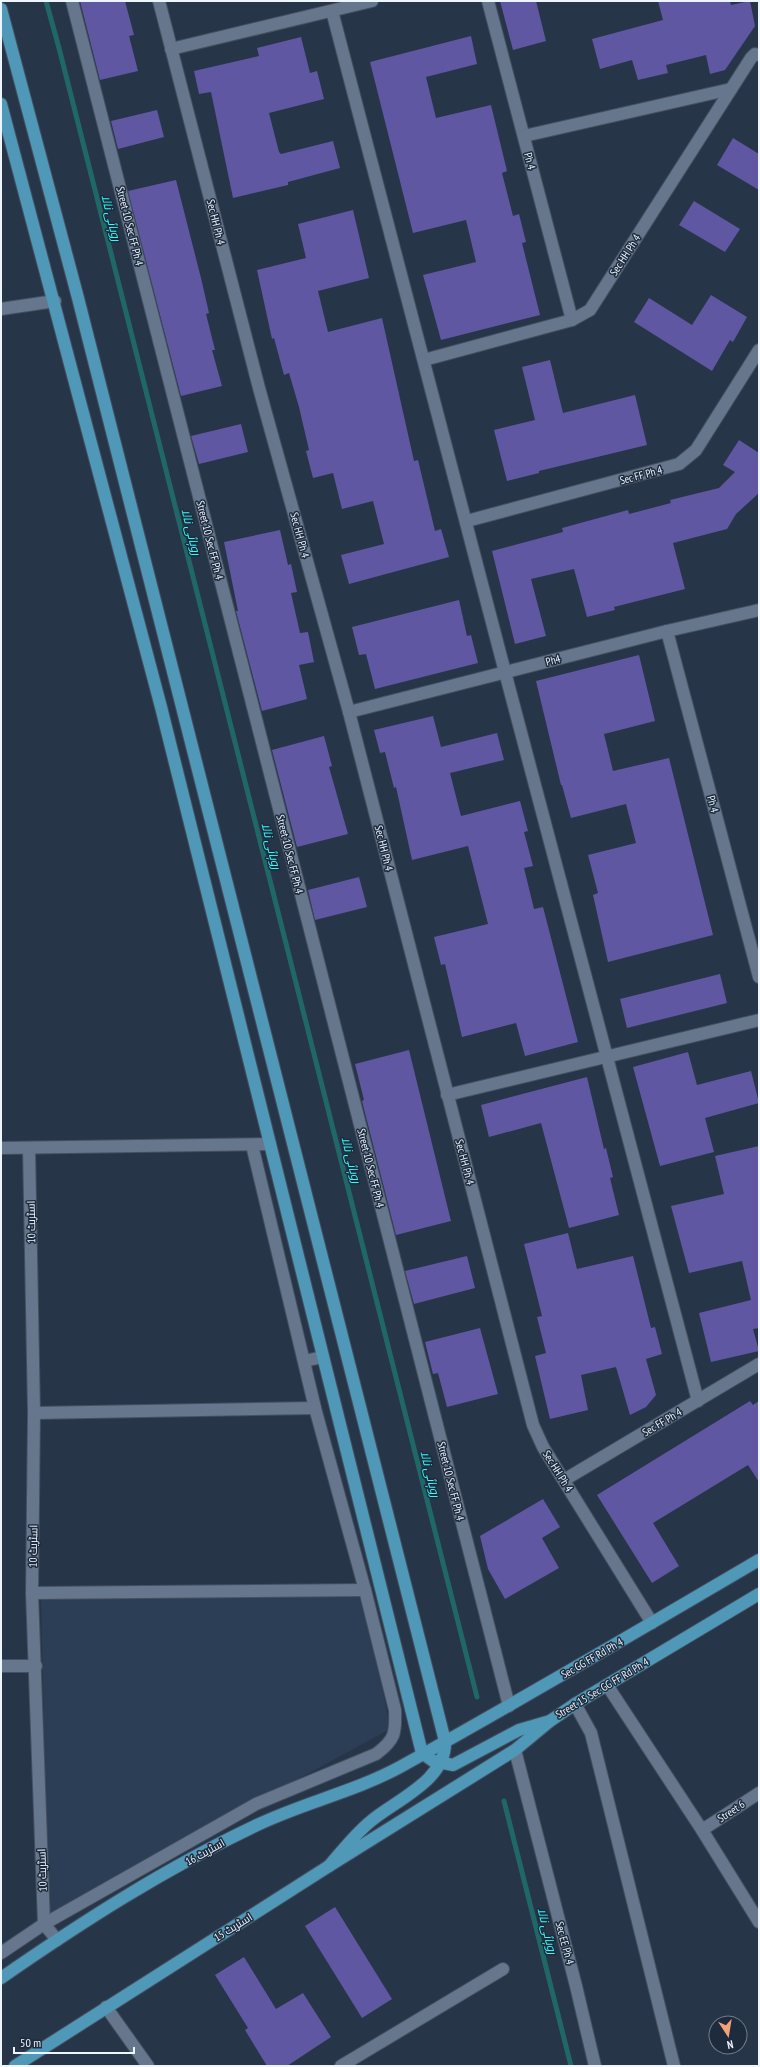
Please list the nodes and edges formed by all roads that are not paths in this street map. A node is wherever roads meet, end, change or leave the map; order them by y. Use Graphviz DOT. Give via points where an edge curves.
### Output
graph roads {
  1 [pos="72,1"];
  2 [pos="159,1"];
  3 [pos="372,1"];
  4 [pos="488,1"];
  5 [pos="1,9"];
  6 [pos="332,10"];
  7 [pos="171,49"];
  8 [pos="757,54"];
  9 [pos="731,89"];
  10 [pos="1,104"];
  11 [pos="524,136"];
  12 [pos="6,138"];
  13 [pos="55,301"];
  14 [pos="1,309"];
  15 [pos="572,320"];
  16 [pos="759,350"];
  17 [pos="424,360"];
  18 [pos="467,521"];
  19 [pos="759,610"];
  20 [pos="667,631"];
  21 [pos="505,672"];
  22 [pos="349,712"];
  23 [pos="759,977"];
  24 [pos="759,1020"];
  25 [pos="608,1056"];
  26 [pos="447,1095"];
  27 [pos="270,1144"];
  28 [pos="252,1145"];
  29 [pos="1,1148"];
  30 [pos="29,1148"];
  31 [pos="323,1358"];
  32 [pos="304,1361"];
  33 [pos="759,1364"];
  34 [pos="698,1401"];
  35 [pos="315,1408"];
  36 [pos="34,1413"];
  37 [pos="564,1480"];
  38 [pos="759,1560"];
  39 [pos="365,1590"];
  40 [pos="32,1593"];
  41 [pos="759,1594"];
  42 [pos="652,1623"];
  43 [pos="1,1666"];
  44 [pos="36,1666"];
  45 [pos="607,1685"];
  46 [pos="575,1704"];
  47 [pos="509,1706"];
  48 [pos="550,1720"];
  49 [pos="445,1741"];
  50 [pos="515,1750"];
  51 [pos="422,1753"];
  52 [pos="439,1763"];
  53 [pos="451,1790"];
  54 [pos="759,1793"];
  55 [pos="702,1830"];
  56 [pos="328,1866"];
  57 [pos="759,1922"];
  58 [pos="44,1924"];
  59 [pos="57,1940"];
  60 [pos="1,1953"];
  61 [pos="503,1969"];
  62 [pos="1,1978"];
  63 [pos="106,2007"];
  64 [pos="15,2066"];
  65 [pos="148,2066"];
  66 [pos="341,2066"];
  67 [pos="595,2066"];
  68 [pos="674,2066"];
  1 -- 47 [label="street, Street 10 Sec FF Ph 4"];
  2 -- 7 [label="street, Sec HH Ph 4"];
  3 -- 6 [label="street"];
  4 -- 11 [label="street, Ph 4"];
  5 -- 49 [label="main road" via="78,298"];
  6 -- 7 [label="street"];
  6 -- 17 [label="street"];
  7 -- 22 [label="street, Sec HH Ph 4" via="259,388"];
  8 -- 9 [label="street, Sec HH Ph 4"];
  9 -- 11 [label="street"];
  9 -- 15 [label="street, Sec HH Ph 4" via="590,310"];
  10 -- 12 [label="main road"];
  11 -- 15 [label="street, Ph 4"];
  12 -- 13 [label="main road"];
  13 -- 14 [label="street"];
  13 -- 27 [label="main road" via="161,707"];
  15 -- 17 [label="street, Sec HH Ph 4"];
  16 -- 18 [label="street, Sec FF Ph 4" via="696,450 679,464"];
  17 -- 18 [label="street"];
  18 -- 21 [label="street"];
  19 -- 20 [label="street, Ph4"];
  20 -- 21 [label="street, Ph4"];
  20 -- 23 [label="street, Ph 4"];
  21 -- 22 [label="street, Ph4"];
  21 -- 25 [label="street"];
  22 -- 26 [label="street, Sec HH Ph 4"];
  24 -- 25 [label="street"];
  25 -- 26 [label="street"];
  25 -- 34 [label="street"];
  26 -- 37 [label="street, Sec HH Ph 4" via="533,1426"];
  27 -- 28 [label="street"];
  27 -- 31 [label="main road"];
  28 -- 30 [label="street"];
  28 -- 32 [label="street"];
  29 -- 30 [label="street"];
  30 -- 36 [label="street, اسٹریٹ 10"];
  31 -- 32 [label="street"];
  31 -- 51 [label="main road"];
  32 -- 35 [label="street"];
  33 -- 34 [label="street, Sec FF Ph 4"];
  34 -- 37 [label="street, Sec FF Ph 4"];
  35 -- 36 [label="street"];
  35 -- 39 [label="street"];
  36 -- 40 [label="street, اسٹریٹ 10"];
  37 -- 42 [label="street, Sec HH Ph 4"];
  38 -- 42 [label="main road, Sec GG FF Rd Ph 4"];
  39 -- 40 [label="street"];
  39 -- 58 [label="street" via="395,1710 396,1728 390,1743 376,1754 256,1804"];
  40 -- 44 [label="street, اسٹریٹ 10"];
  41 -- 45 [label="main road, Street 15 Sec GG FF Rd Ph 4"];
  42 -- 47 [label="main road, Sec GG FF Rd Ph 4"];
  43 -- 44 [label="street"];
  44 -- 58 [label="street, اسٹریٹ 10"];
  45 -- 46 [label="main road, Street 15 Sec GG FF Rd Ph 4"];
  45 -- 55 [label="street"];
  46 -- 48 [label="main road, Street 15 Sec GG FF Rd Ph 4"];
  46 -- 68 [label="street" via="591,1733"];
  47 -- 49 [label="main road, Sec GG FF Rd Ph 4"];
  48 -- 50 [label="main road, Street 15 Sec GG FF Rd Ph 4"];
  48 -- 52 [label="main road" via="519,1730 462,1762 453,1765"];
  49 -- 51 [label="main road, Sec GG FF Rd Ph 4"];
  49 -- 52 [label="main road"];
  50 -- 53 [label="main road, Street 15 Sec GG FF Rd Ph 4"];
  50 -- 67 [label="street, Sec EE Ph 4"];
  51 -- 52 [label="main road" via="428,1759"];
  51 -- 59 [label="main road, اسٹریٹ 16" via="364,1784 257,1825 159,1878"];
  52 -- 56 [label="main road" via="420,1788 369,1822"];
  53 -- 56 [label="main road, اسٹریٹ 15"];
  54 -- 55 [label="street, Street 6"];
  55 -- 57 [label="street"];
  56 -- 63 [label="main road, اسٹریٹ 15"];
  58 -- 59 [label="street"];
  58 -- 60 [label="street"];
  59 -- 62 [label="main road, اسٹریٹ 16"];
  61 -- 66 [label="street"];
  63 -- 64 [label="main road, اسٹریٹ 15"];
  63 -- 65 [label="street"];
}
